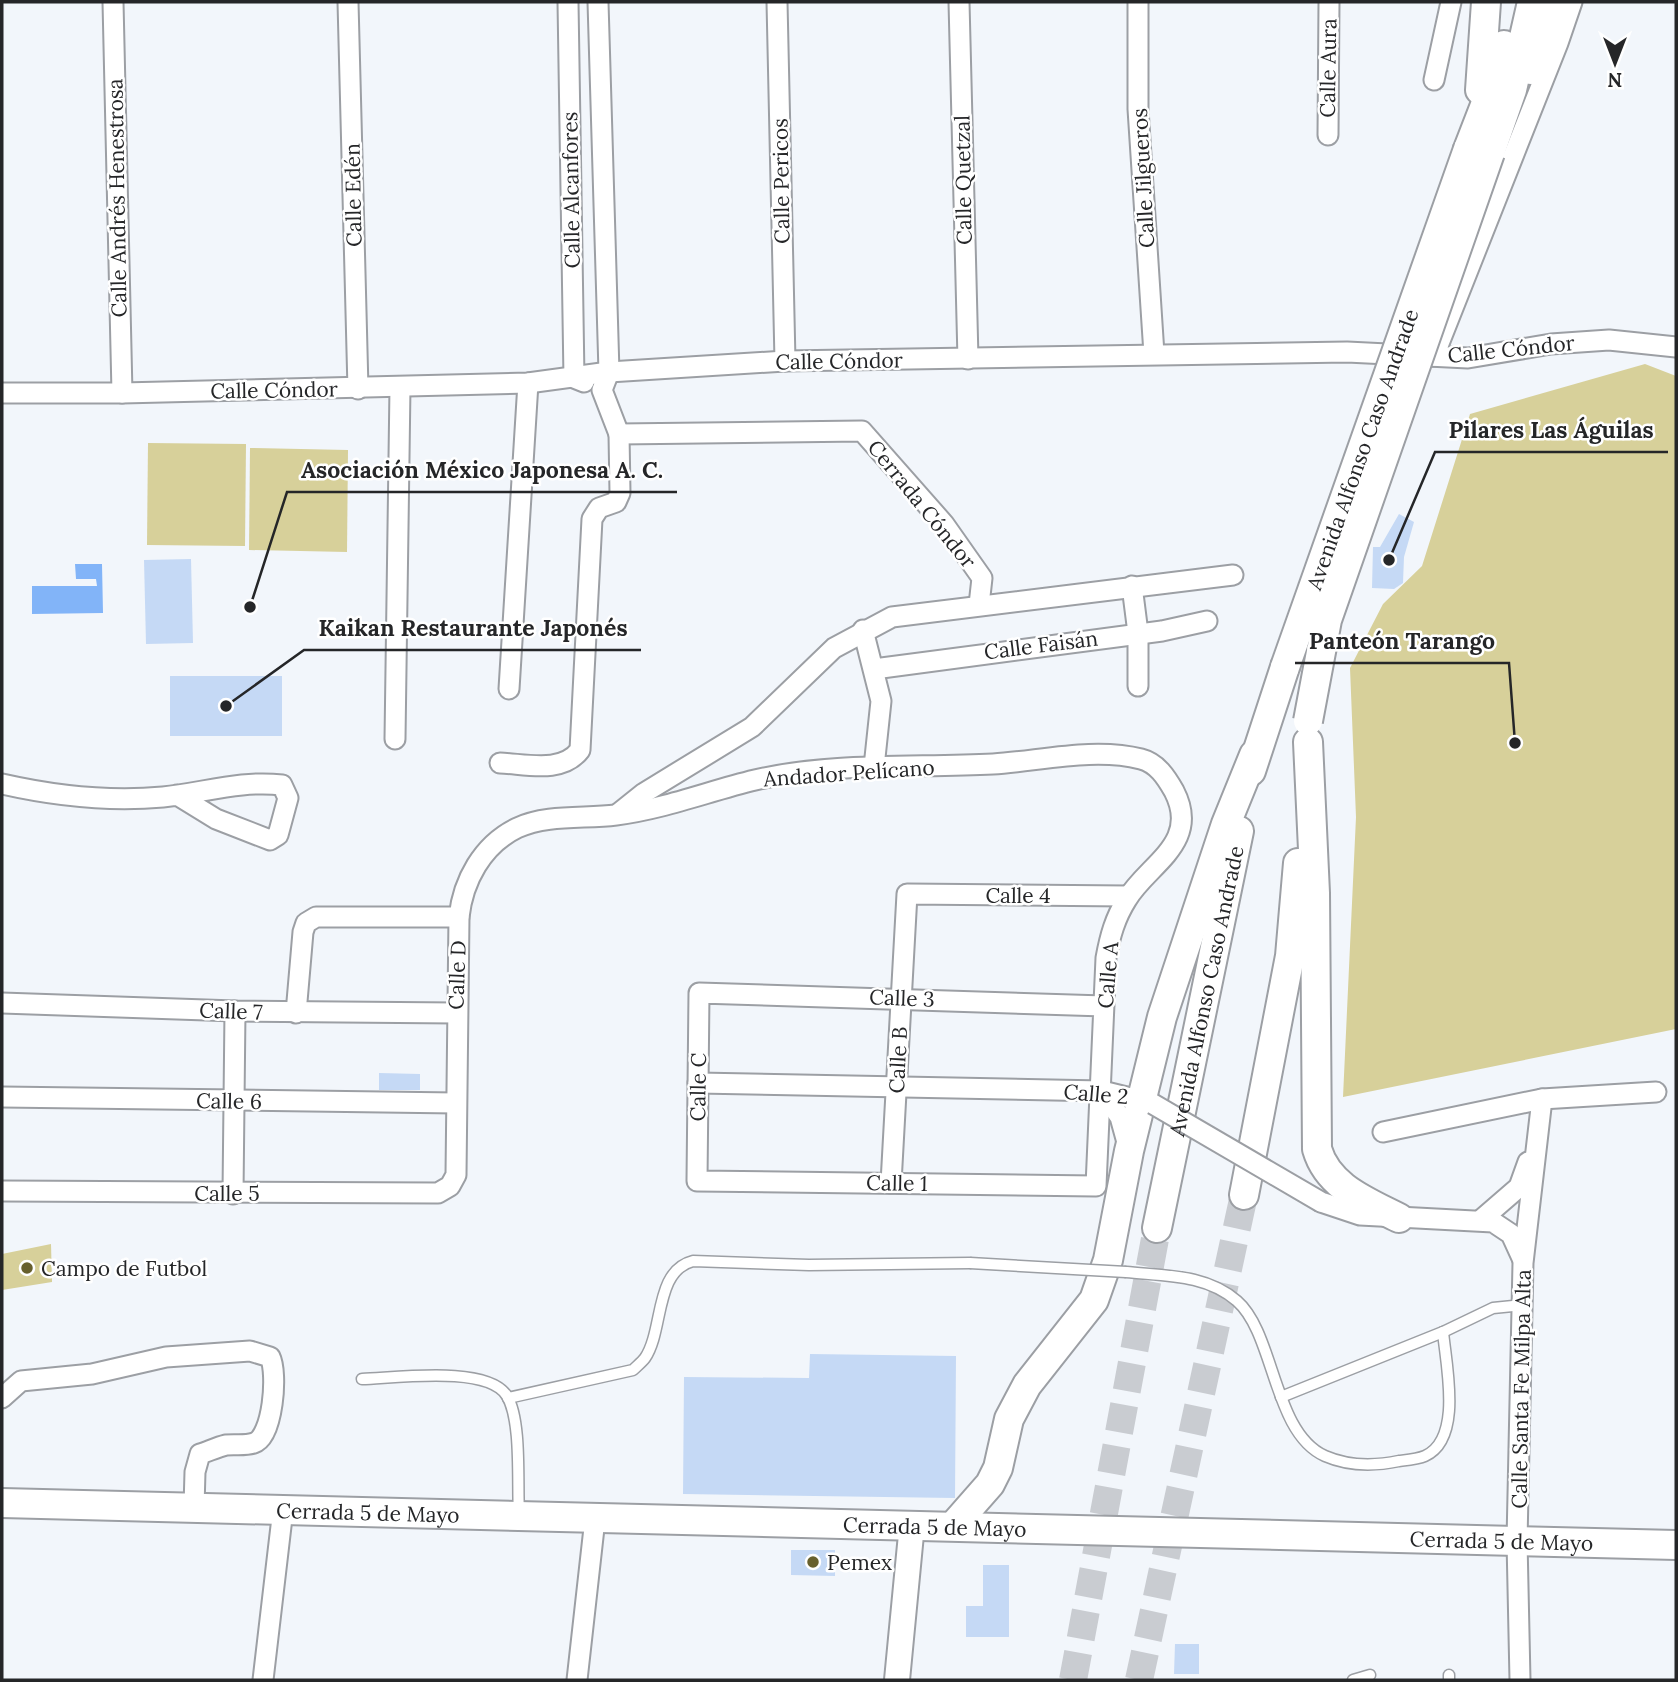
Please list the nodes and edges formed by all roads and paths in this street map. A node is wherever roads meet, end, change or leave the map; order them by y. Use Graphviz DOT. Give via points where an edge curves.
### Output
graph roads {
  1 [pos="113,2"];
  2 [pos="348,2"];
  3 [pos="568,2"];
  4 [pos="598,2"];
  5 [pos="777,2"];
  6 [pos="959,2"];
  7 [pos="1138,2"];
  8 [pos="1329,2"];
  9 [pos="1451,2"];
  10 [pos="1486,2"];
  11 [pos="1513,2"];
  12 [pos="1532,2"];
  13 [pos="1556,2"];
  14 [pos="1572,2"];
  15 [pos="1434,80"];
  16 [pos="1512,90"];
  17 [pos="1479,120"];
  18 [pos="1328,135"];
  19 [pos="1479,151"];
  20 [pos="1676,347"];
  21 [pos="1154,355"];
  22 [pos="1434,356"];
  23 [pos="968,359"];
  24 [pos="785,361"];
  25 [pos="574,378"];
  26 [pos="606,381"];
  27 [pos="528,383"];
  28 [pos="400,387"];
  29 [pos="358,388"];
  30 [pos="2,393"];
  31 [pos="122,393"];
  32 [pos="619,434"];
  33 [pos="1233,575"];
  34 [pos="1132,586"];
  35 [pos="979,605"];
  36 [pos="1207,621"];
  37 [pos="863,630"];
  38 [pos="1138,633"];
  39 [pos="874,668"];
  40 [pos="1138,686"];
  41 [pos="509,689"];
  42 [pos="1308,732"];
  43 [pos="395,739"];
  44 [pos="1254,755"];
  45 [pos="1143,759"];
  46 [pos="500,763"];
  47 [pos="874,767"];
  48 [pos="2,784"];
  49 [pos="177,796"];
  50 [pos="616,815"];
  51 [pos="559,819"];
  52 [pos="907,894"];
  53 [pos="1128,896"];
  54 [pos="459,917"];
  55 [pos="699,993"];
  56 [pos="901,998"];
  57 [pos="4,1002"];
  58 [pos="1104,1006"];
  59 [pos="235,1011"];
  60 [pos="296,1013"];
  61 [pos="456,1013"];
  62 [pos="698,1083"];
  63 [pos="897,1089"];
  64 [pos="1102,1091"];
  65 [pos="1656,1092"];
  66 [pos="2,1097"];
  67 [pos="1542,1099"];
  68 [pos="234,1101"];
  69 [pos="1148,1101"];
  70 [pos="456,1103"];
  71 [pos="1541,1125"];
  72 [pos="1383,1132"];
  73 [pos="1129,1151"];
  74 [pos="698,1181"];
  75 [pos="891,1183"];
  76 [pos="450,1186"];
  77 [pos="1096,1186"];
  78 [pos="2,1191"];
  79 [pos="233,1194"];
  80 [pos="1244,1195"];
  81 [pos="1399,1218"];
  82 [pos="1482,1219"];
  83 [pos="1157,1228"];
  84 [pos="1523,1263"];
  85 [pos="1523,1305"];
  86 [pos="1443,1332"];
  87 [pos="362,1379"];
  88 [pos="1281,1397"];
  89 [pos="2,1398"];
  90 [pos="508,1398"];
  91 [pos="2,1503"];
  92 [pos="194,1507"];
  93 [pos="283,1509"];
  94 [pos="519,1518"];
  95 [pos="595,1519"];
  96 [pos="912,1524"];
  97 [pos="954,1525"];
  98 [pos="1517,1541"];
  99 [pos="1676,1545"];
  100 [pos="1370,1675"];
  101 [pos="263,1680"];
  102 [pos="577,1680"];
  103 [pos="897,1680"];
  104 [pos="1353,1680"];
  105 [pos="1520,1680"];
  1 -- 31 [label="street, Calle Andrés Henestrosa"];
  2 -- 29 [label="street, Calle Edén"];
  3 -- 25 [label="street, Calle Alcanfores"];
  4 -- 26 [label="street, Calle Alcanfores"];
  5 -- 24 [label="street, Calle Pericos"];
  6 -- 23 [label="street, Calle Quetzal"];
  7 -- 21 [label="street, Calle Jilgueros" via="1138,108"];
  8 -- 18 [label="street, Calle Aura"];
  9 -- 15 [label="street"];
  10 -- 17 [label="main road"];
  11 -- 17 [label="main road, Avenida Alfonso Caso Andrade" via="1494,82"];
  12 -- 16 [label="main road, Avenida Alfonso Caso Andrade"];
  13 -- 16 [label="main road" via="1529,74"];
  14 -- 22 [label="street, Avenida Alfonso Caso Andrade"];
  16 -- 19 [label="main road, Avenida Alfonso Caso Andrade"];
  17 -- 19 [label="main road, Avenida Alfonso Caso Andrade"];
  19 -- 42 [label="main road, Avenida Alfonso Caso Andrade, bridge" via="1327,620"];
  19 -- 44 [label="main road, Avenida Alfonso Caso Andrade, bridge"];
  20 -- 22 [label="street, Calle Cóndor" via="1609,340 1468,358"];
  21 -- 22 [label="street, Calle Cóndor" via="1348,352"];
  21 -- 23 [label="street, Calle Cóndor"];
  23 -- 24 [label="street, Calle Cóndor"];
  24 -- 26 [label="street, Calle Cóndor"];
  25 -- 26 [label="street, Calle Cóndor"];
  25 -- 27 [label="street, Calle Cóndor"];
  26 -- 32 [label="street"];
  27 -- 28 [label="street, Calle Cóndor"];
  27 -- 41 [label="street"];
  28 -- 29 [label="street, Calle Cóndor"];
  28 -- 43 [label="street"];
  29 -- 31 [label="street, Calle Cóndor"];
  30 -- 31 [label="street, Calle Cóndor"];
  32 -- 35 [label="street, Cerrada Cóndor" via="862,430 944,524 982,578"];
  32 -- 46 [label="street" via="619,498 599,508 592,519 580,750 556,765"];
  33 -- 34 [label="street"];
  34 -- 35 [label="street"];
  34 -- 38 [label="street"];
  35 -- 37 [label="street" via="892,617"];
  36 -- 38 [label="street, Calle Faisán"];
  37 -- 39 [label="street"];
  37 -- 50 [label="street" via="834,648 752,727"];
  38 -- 39 [label="street, Calle Faisán"];
  38 -- 40 [label="street"];
  39 -- 47 [label="street" via="881,701"];
  42 -- 80 [label="main road, Avenida Alfonso Caso Andrade" via="1290,957"];
  42 -- 81 [label="main road" via="1317,1149 1325,1169 1338,1183"];
  44 -- 69 [label="main road" via="1166,1004"];
  44 -- 83 [label="main road, Avenida Alfonso Caso Andrade"];
  45 -- 47 [label="street, Andador Pelícano" via="1108,754 995,764"];
  45 -- 53 [label="street, Calle A" via="1162,771 1176,794 1180,817 1177,840 1167,856"];
  47 -- 50 [label="street, Andador Pelícano" via="756,780 667,806"];
  48 -- 49 [label="street" via="104,799"];
  49 -- 49 [label="street" via="256,782 282,785 288,798 278,835 270,840 216,819"];
  50 -- 51 [label="street, Andador Pelícano"];
  51 -- 54 [label="street, Calle D" via="518,827 494,843 473,869 462,894"];
  52 -- 53 [label="street, Calle 4"];
  52 -- 56 [label="street, Calle B"];
  53 -- 58 [label="street, Calle A" via="1113,926 1106,958"];
  54 -- 60 [label="street" via="316,917 306,923 303,932"];
  54 -- 61 [label="street, Calle D"];
  55 -- 56 [label="street, Calle 3"];
  55 -- 62 [label="street, Calle C"];
  56 -- 58 [label="street, Calle 3"];
  56 -- 63 [label="street, Calle B"];
  57 -- 59 [label="street, Calle 7"];
  58 -- 64 [label="street, Calle A"];
  59 -- 60 [label="street, Calle 7"];
  59 -- 68 [label="street"];
  60 -- 61 [label="street, Calle 7"];
  61 -- 70 [label="street, Calle D"];
  62 -- 63 [label="street, Calle 2"];
  62 -- 74 [label="street, Calle C"];
  63 -- 64 [label="street, Calle 2"];
  63 -- 75 [label="street, Calle B"];
  64 -- 69 [label="street, Calle 2"];
  64 -- 73 [label="street" via="1120,1117"];
  64 -- 77 [label="street, Calle A"];
  65 -- 67 [label="street"];
  66 -- 68 [label="street, Calle 6"];
  67 -- 71 [label="street, Calle Santa Fe Milpa Alta"];
  67 -- 72 [label="street"];
  68 -- 70 [label="street, Calle 6"];
  68 -- 79 [label="street"];
  69 -- 73 [label="main road"];
  69 -- 81 [label="street, Calle 2, bridge" via="1321,1202 1346,1212"];
  70 -- 76 [label="street, Calle D" via="456,1175"];
  71 -- 82 [label="street" via="1519,1187"];
  71 -- 84 [label="street, Calle Santa Fe Milpa Alta"];
  73 -- 97 [label="main road" via="1108,1260 1094,1300 1027,1385 1009,1419 990,1484"];
  74 -- 75 [label="street, Calle 1"];
  75 -- 77 [label="street, Calle 1"];
  76 -- 79 [label="street, Calle 5" via="438,1193"];
  78 -- 79 [label="street, Calle 5"];
  81 -- 82 [label="street, Calle 2"];
  82 -- 84 [label="street, Calle 2" via="1511,1234"];
  84 -- 85 [label="street, Calle Santa Fe Milpa Alta"];
  85 -- 86 [label="lane" via="1493,1308"];
  85 -- 98 [label="street, Calle Santa Fe Milpa Alta"];
  86 -- 88 [label="lane"];
  86 -- 88 [label="lane" via="1448,1429 1426,1456 1384,1464 1348,1463 1323,1456 1304,1438"];
  87 -- 90 [label="lane" via="470,1377 499,1387"];
  88 -- 90 [label="lane, bridge" via="1240,1303 1218,1287 1182,1276 970,1263 693,1261 681,1264 671,1276 646,1357 633,1370"];
  89 -- 92 [label="street" via="21,1381 92,1374 166,1357 250,1351 270,1357 274,1383 266,1434 256,1443 225,1445 200,1454"];
  90 -- 94 [label="lane" via="514,1424"];
  91 -- 92 [label="main road, Cerrada 5 de Mayo"];
  92 -- 93 [label="main road, Cerrada 5 de Mayo"];
  93 -- 94 [label="main road, Cerrada 5 de Mayo"];
  93 -- 101 [label="street"];
  94 -- 95 [label="main road, Cerrada 5 de Mayo"];
  95 -- 96 [label="main road, Cerrada 5 de Mayo"];
  95 -- 102 [label="street"];
  96 -- 97 [label="main road, Cerrada 5 de Mayo"];
  96 -- 103 [label="street"];
  97 -- 98 [label="main road, Cerrada 5 de Mayo"];
  98 -- 99 [label="main road, Cerrada 5 de Mayo"];
  98 -- 105 [label="street, Calle Santa Fe Milpa Alta"];
  100 -- 104 [label="lane"];
}
